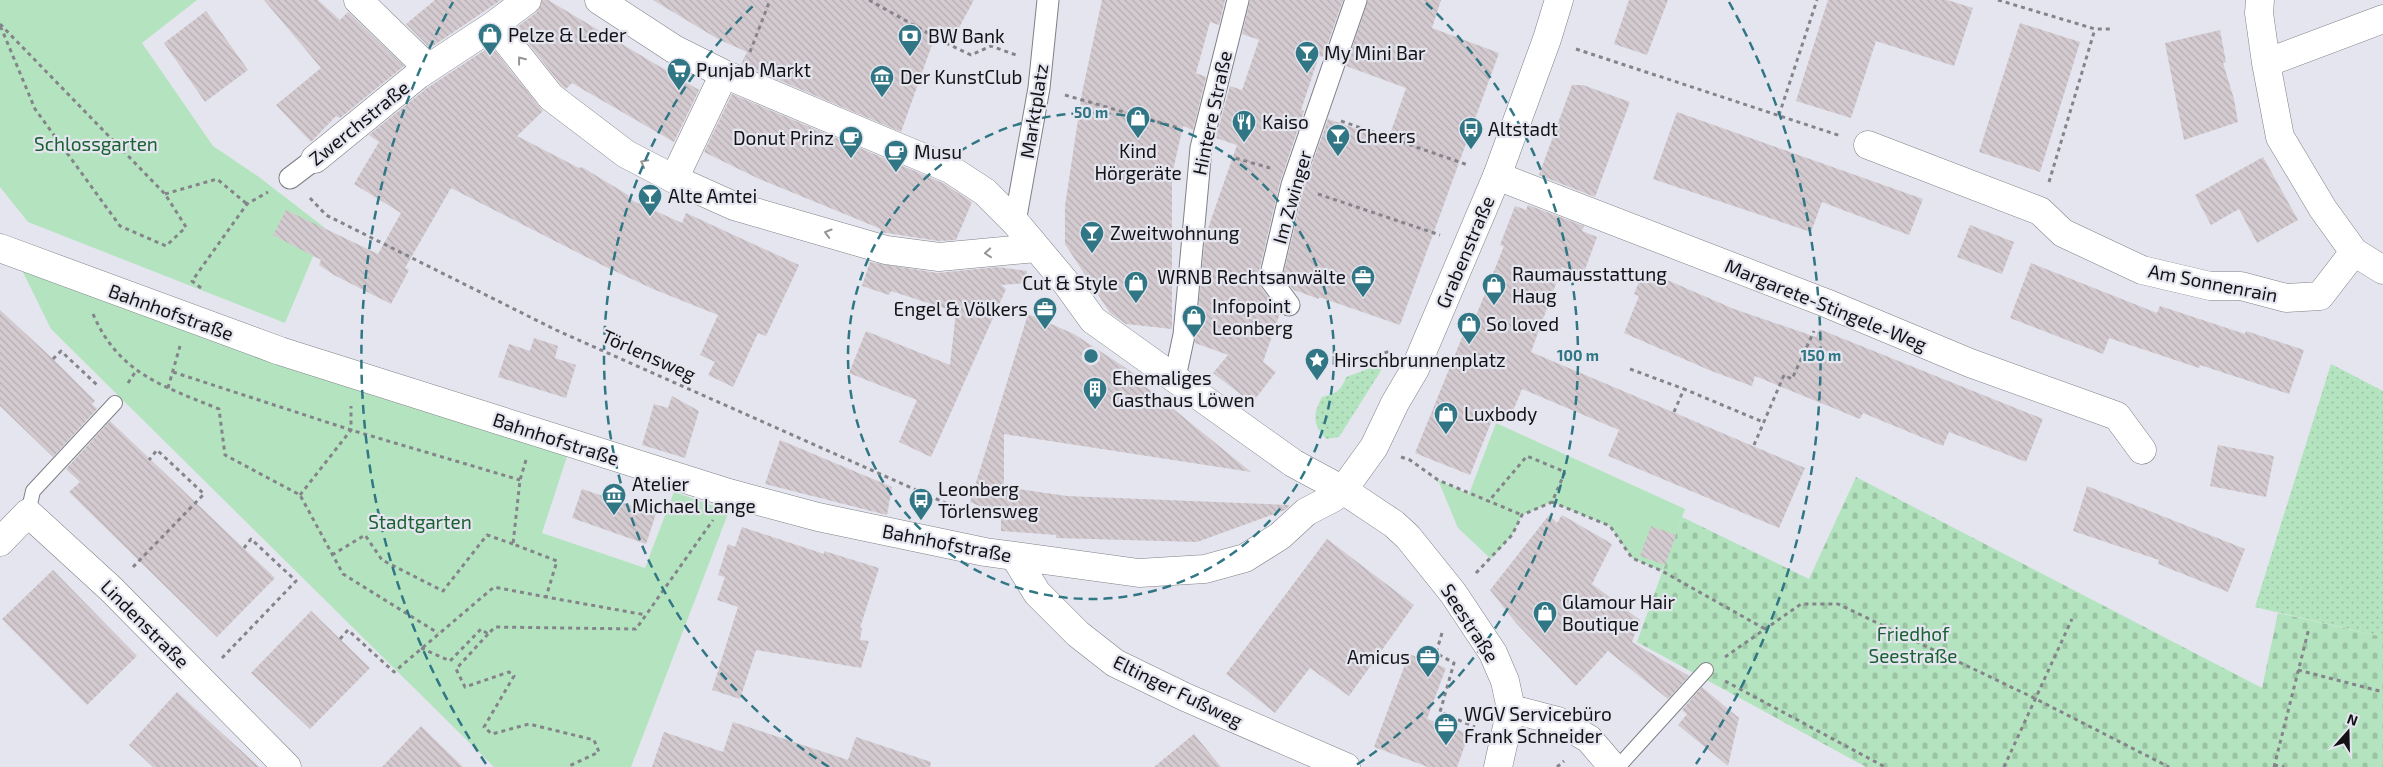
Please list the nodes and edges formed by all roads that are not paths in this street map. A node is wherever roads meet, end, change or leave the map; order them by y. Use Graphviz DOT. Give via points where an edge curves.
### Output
graph roads {
  1 [pos="358,0"];
  2 [pos="527,0"];
  3 [pos="599,0"];
  4 [pos="1048,0"];
  5 [pos="1238,0"];
  6 [pos="1356,0"];
  7 [pos="1559,0"];
  8 [pos="2260,0"];
  9 [pos="2383,19"];
  10 [pos="494,25"];
  11 [pos="2266,63"];
  12 [pos="428,68"];
  13 [pos="731,78"];
  14 [pos="1868,145"];
  15 [pos="315,159"];
  16 [pos="1497,176"];
  17 [pos="290,178"];
  18 [pos="674,179"];
  19 [pos="1015,222"];
  20 [pos="0,248"];
  21 [pos="1036,248"];
  22 [pos="2354,252"];
  23 [pos="2383,270"];
  24 [pos="1289,305"];
  25 [pos="1175,376"];
  26 [pos="115,402"];
  27 [pos="2142,450"];
  28 [pos="1343,490"];
  29 [pos="28,513"];
  30 [pos="0,542"];
  31 [pos="1015,557"];
  32 [pos="1706,670"];
  33 [pos="1511,708"];
  34 [pos="287,767"];
  35 [pos="1346,767"];
  36 [pos="1498,767"];
  37 [pos="1613,767"];
  38 [pos="1618,767"];
  1 -- 12 [label="street, Zwerchstraße"];
  2 -- 10 [label="street, Zwerchstraße"];
  3 -- 13 [label="street" via="674,49"];
  4 -- 19 [label="street, Marktplatz" via="1039,88"];
  5 -- 25 [label="street, Hintere Straße" via="1203,142 1184,335"];
  6 -- 24 [label="street, Im Zwinger" via="1293,180 1270,279"];
  7 -- 16 [label="street, Grabenstraße"];
  8 -- 11 [label="street"];
  9 -- 11 [label="street"];
  10 -- 12 [label="street, Zwerchstraße"];
  18 -- 10 [label="street, one-way" via="626,154 550,98"];
  11 -- 22 [label="street" via="2280,138 2323,209"];
  12 -- 15 [label="street, Zwerchstraße"];
  13 -- 18 [label="street"];
  13 -- 19 [label="street" via="950,169 985,192"];
  14 -- 22 [label="street, Am Sonnenrain" via="2040,211 2063,233 2142,270 2210,286 2241,286 2286,298 2320,296"];
  15 -- 17 [label="street, Zwerchstraße"];
  16 -- 27 [label="street, Margarete-Stingele-Weg" via="1826,303 1970,363 2117,416"];
  16 -- 28 [label="street, Grabenstraße" via="1415,369 1374,448"];
  21 -- 18 [label="street, one-way" via="939,257 886,250 734,206"];
  19 -- 21 [label="street"];
  20 -- 31 [label="street, Bahnhofstraße" via="280,351 729,493 818,517"];
  21 -- 25 [label="street, Seestraße" via="1093,320"];
  22 -- 23 [label="street"];
  25 -- 28 [label="street, Seestraße" via="1265,433 1293,463"];
  26 -- 29 [label="lane" via="33,491"];
  28 -- 31 [label="street, Bahnhofstraße" via="1306,512 1280,536 1245,558 1205,570 1140,573"];
  28 -- 33 [label="street, Seestraße" via="1408,537 1453,593 1493,653 1506,681"];
  29 -- 30 [label="street"];
  29 -- 34 [label="street, Lindenstraße" via="111,589"];
  31 -- 35 [label="street, Eltinger Fußweg" via="1037,593 1078,634 1115,663 1185,698"];
  32 -- 38 [label="lane"];
  33 -- 36 [label="street"];
  33 -- 37 [label="street" via="1558,721 1590,739"];
}
